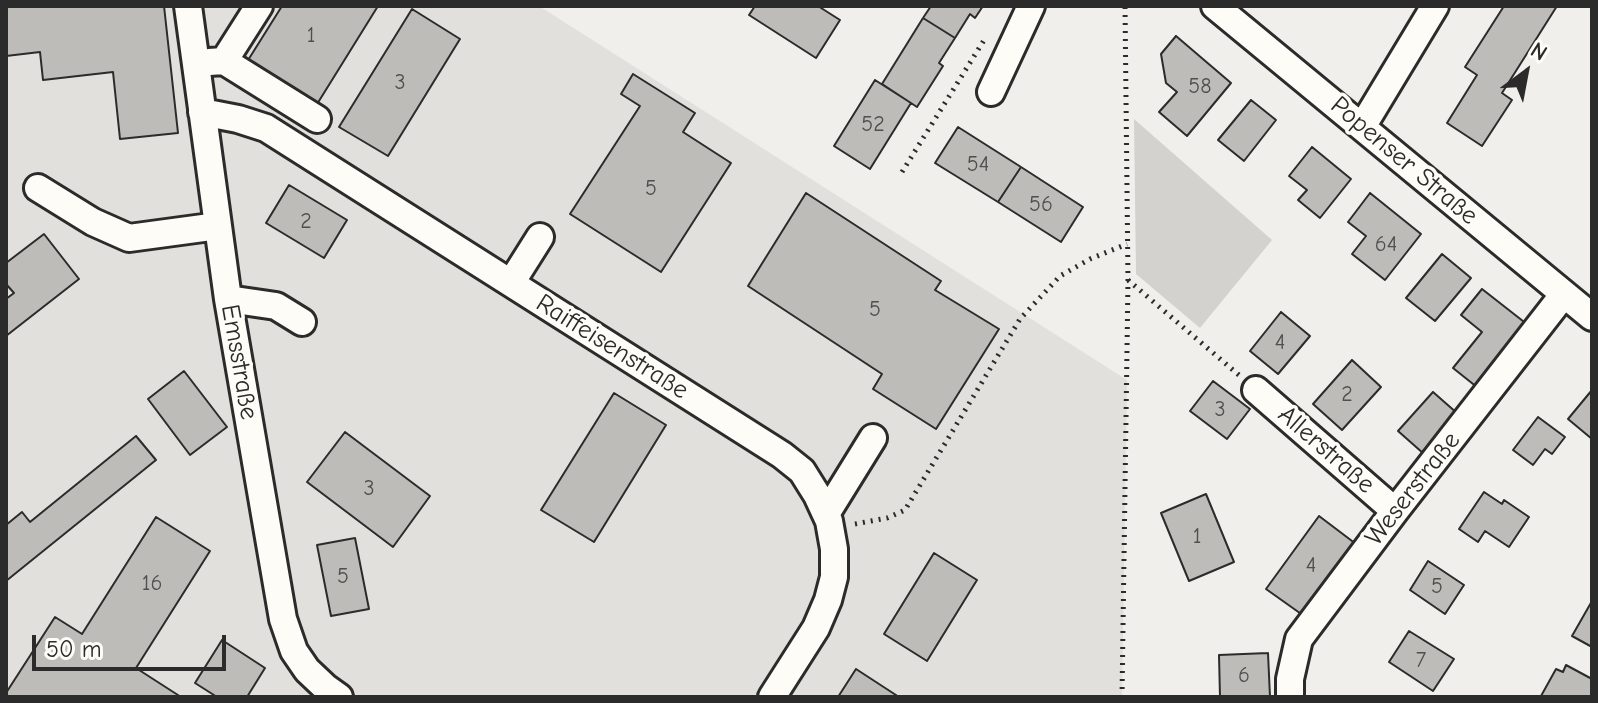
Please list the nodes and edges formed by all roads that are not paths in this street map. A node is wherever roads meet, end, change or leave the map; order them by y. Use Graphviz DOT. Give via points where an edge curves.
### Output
graph roads {
  1 [pos="188,6"];
  2 [pos="259,6"];
  3 [pos="1031,6"];
  4 [pos="1215,6"];
  5 [pos="1435,6"];
  6 [pos="224,61"];
  7 [pos="196,63"];
  8 [pos="991,92"];
  9 [pos="202,112"];
  10 [pos="317,119"];
  11 [pos="1362,127"];
  12 [pos="38,188"];
  13 [pos="218,226"];
  14 [pos="540,237"];
  15 [pos="511,283"];
  16 [pos="1564,294"];
  17 [pos="228,299"];
  18 [pos="1590,312"];
  19 [pos="302,322"];
  20 [pos="1256,390"];
  21 [pos="873,438"];
  22 [pos="1395,511"];
  23 [pos="828,522"];
  24 [pos="339,697"];
  25 [pos="772,697"];
  26 [pos="1290,697"];
  1 -- 7 [label="street, Emsstraße"];
  2 -- 6 [label="street"];
  3 -- 8 [label="street"];
  4 -- 11 [label="street, Popenser Straße"];
  5 -- 11 [label="street"];
  6 -- 7 [label="street"];
  6 -- 10 [label="street"];
  7 -- 9 [label="street, Emsstraße"];
  9 -- 13 [label="street, Emsstraße"];
  9 -- 15 [label="street, Raiffeisenstraße" via="266,128"];
  11 -- 16 [label="street, Popenser Straße"];
  12 -- 13 [label="street" via="129,238"];
  13 -- 17 [label="street, Emsstraße"];
  14 -- 15 [label="street"];
  15 -- 23 [label="street, Raiffeisenstraße" via="782,455 802,471"];
  16 -- 18 [label="street, Popenser Straße"];
  16 -- 22 [label="street, Weserstraße"];
  17 -- 19 [label="street" via="276,306"];
  17 -- 24 [label="street, Emsstraße" via="283,619 307,670"];
  20 -- 22 [label="street, Allerstraße"];
  21 -- 23 [label="street"];
  22 -- 26 [label="street, Weserstraße" via="1299,639"];
  23 -- 25 [label="street, Raiffeisenstraße" via="834,549 828,600"];
}
